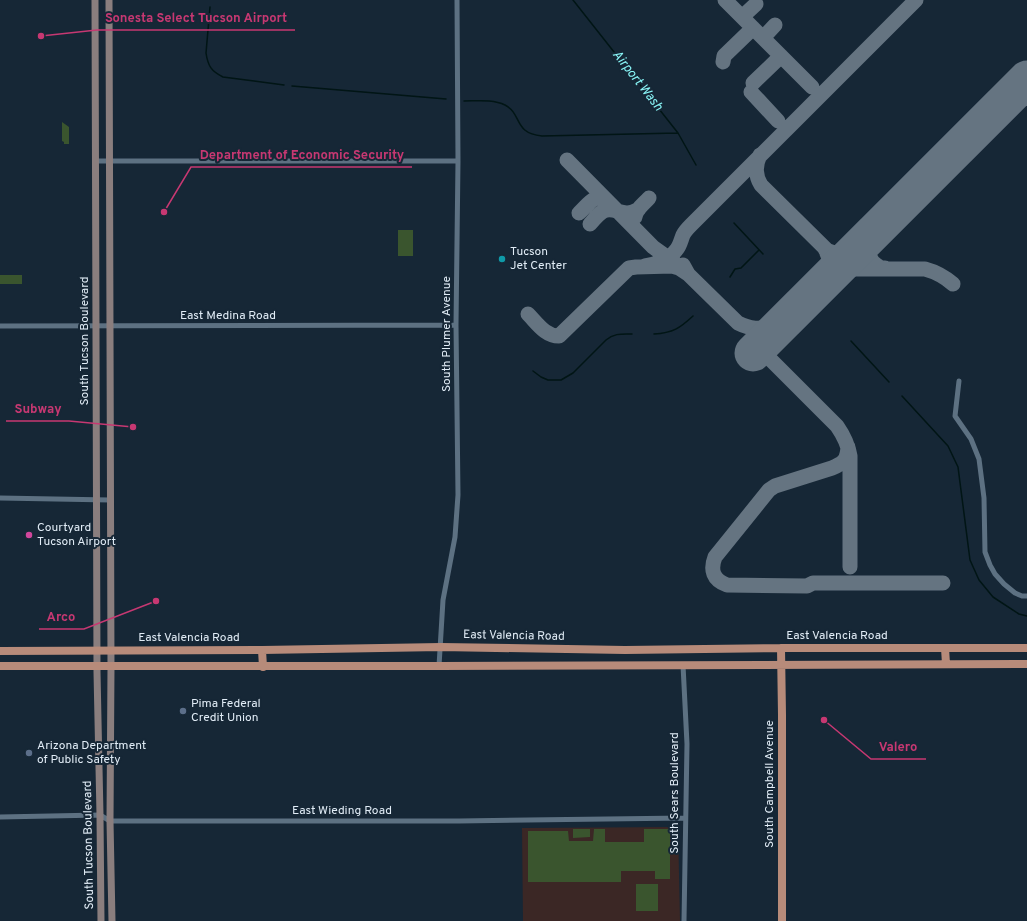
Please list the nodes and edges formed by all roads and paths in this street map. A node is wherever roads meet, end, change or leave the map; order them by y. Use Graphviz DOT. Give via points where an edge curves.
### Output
graph roads {
  1 [pos="95,0"];
  2 [pos="109,0"];
  3 [pos="457,0"];
  4 [pos="458,161"];
  5 [pos="95,162"];
  6 [pos="110,162"];
  7 [pos="456,325"];
  8 [pos="0,326"];
  9 [pos="96,326"];
  10 [pos="110,326"];
  11 [pos="959,381"];
  12 [pos="0,498"];
  13 [pos="96,500"];
  14 [pos="110,500"];
  15 [pos="1027,596"];
  16 [pos="441,647"];
  17 [pos="781,648"];
  18 [pos="945,648"];
  19 [pos="1027,648"];
  20 [pos="97,650"];
  21 [pos="111,650"];
  22 [pos="262,650"];
  23 [pos="0,651"];
  24 [pos="946,664"];
  25 [pos="1027,664"];
  26 [pos="683,665"];
  27 [pos="782,665"];
  28 [pos="0,666"];
  29 [pos="97,666"];
  30 [pos="439,666"];
  31 [pos="111,667"];
  32 [pos="263,667"];
  33 [pos="100,815"];
  34 [pos="0,817"];
  35 [pos="686,818"];
  36 [pos="110,820"];
  37 [pos="101,921"];
  38 [pos="112,921"];
  39 [pos="684,921"];
  40 [pos="782,921"];
  1 -- 5 [label="main road, South Tucson Boulevard"];
  2 -- 6 [label="main road, South Tucson Boulevard"];
  3 -- 4 [label="street, South Plumer Avenue"];
  4 -- 6 [label="street"];
  4 -- 7 [label="street, South Plumer Avenue"];
  5 -- 6 [label="street"];
  5 -- 9 [label="main road, South Tucson Boulevard"];
  6 -- 10 [label="main road, South Tucson Boulevard"];
  7 -- 10 [label="street, East Medina Road"];
  7 -- 16 [label="street, South Plumer Avenue" via="458,496 455,537 443,600"];
  8 -- 9 [label="street, East Medina Road"];
  9 -- 10 [label="street, East Medina Road"];
  9 -- 13 [label="main road, South Tucson Boulevard"];
  10 -- 14 [label="main road, South Tucson Boulevard"];
  11 -- 15 [label="street" via="955,416 971,439 980,459 985,552 995,574 1004,584 1015,593"];
  12 -- 13 [label="street"];
  13 -- 14 [label="street"];
  13 -- 20 [label="main road, South Tucson Boulevard"];
  14 -- 21 [label="main road, South Tucson Boulevard"];
  16 -- 17 [label="main road, East Valencia Road" via="625,650"];
  16 -- 22 [label="main road, East Valencia Road"];
  16 -- 30 [label="street, South Plumer Avenue"];
  17 -- 18 [label="main road, East Valencia Road"];
  17 -- 27 [label="main road, South Campbell Avenue"];
  18 -- 19 [label="main road, East Valencia Road"];
  18 -- 24 [label="main road"];
  20 -- 21 [label="main road, East Valencia Road"];
  20 -- 23 [label="main road, East Valencia Road"];
  20 -- 29 [label="main road, South Tucson Boulevard"];
  21 -- 22 [label="main road, East Valencia Road"];
  21 -- 31 [label="main road, South Tucson Boulevard"];
  22 -- 32 [label="main road"];
  24 -- 25 [label="main road"];
  24 -- 27 [label="main road"];
  26 -- 27 [label="main road"];
  26 -- 30 [label="main road"];
  26 -- 35 [label="street, South Sears Boulevard" via="687,744"];
  27 -- 40 [label="main road, South Campbell Avenue"];
  28 -- 29 [label="main road"];
  29 -- 31 [label="main road"];
  29 -- 33 [label="main road, South Tucson Boulevard"];
  30 -- 32 [label="main road"];
  31 -- 32 [label="main road"];
  31 -- 36 [label="main road, South Tucson Boulevard"];
  33 -- 34 [label="street, East Wieding Road"];
  33 -- 36 [label="street, East Wieding Road"];
  33 -- 37 [label="main road, South Tucson Boulevard"];
  35 -- 36 [label="street, East Wieding Road" via="459,821"];
  35 -- 39 [label="street, South Sears Boulevard"];
  36 -- 38 [label="main road, South Tucson Boulevard"];
}
